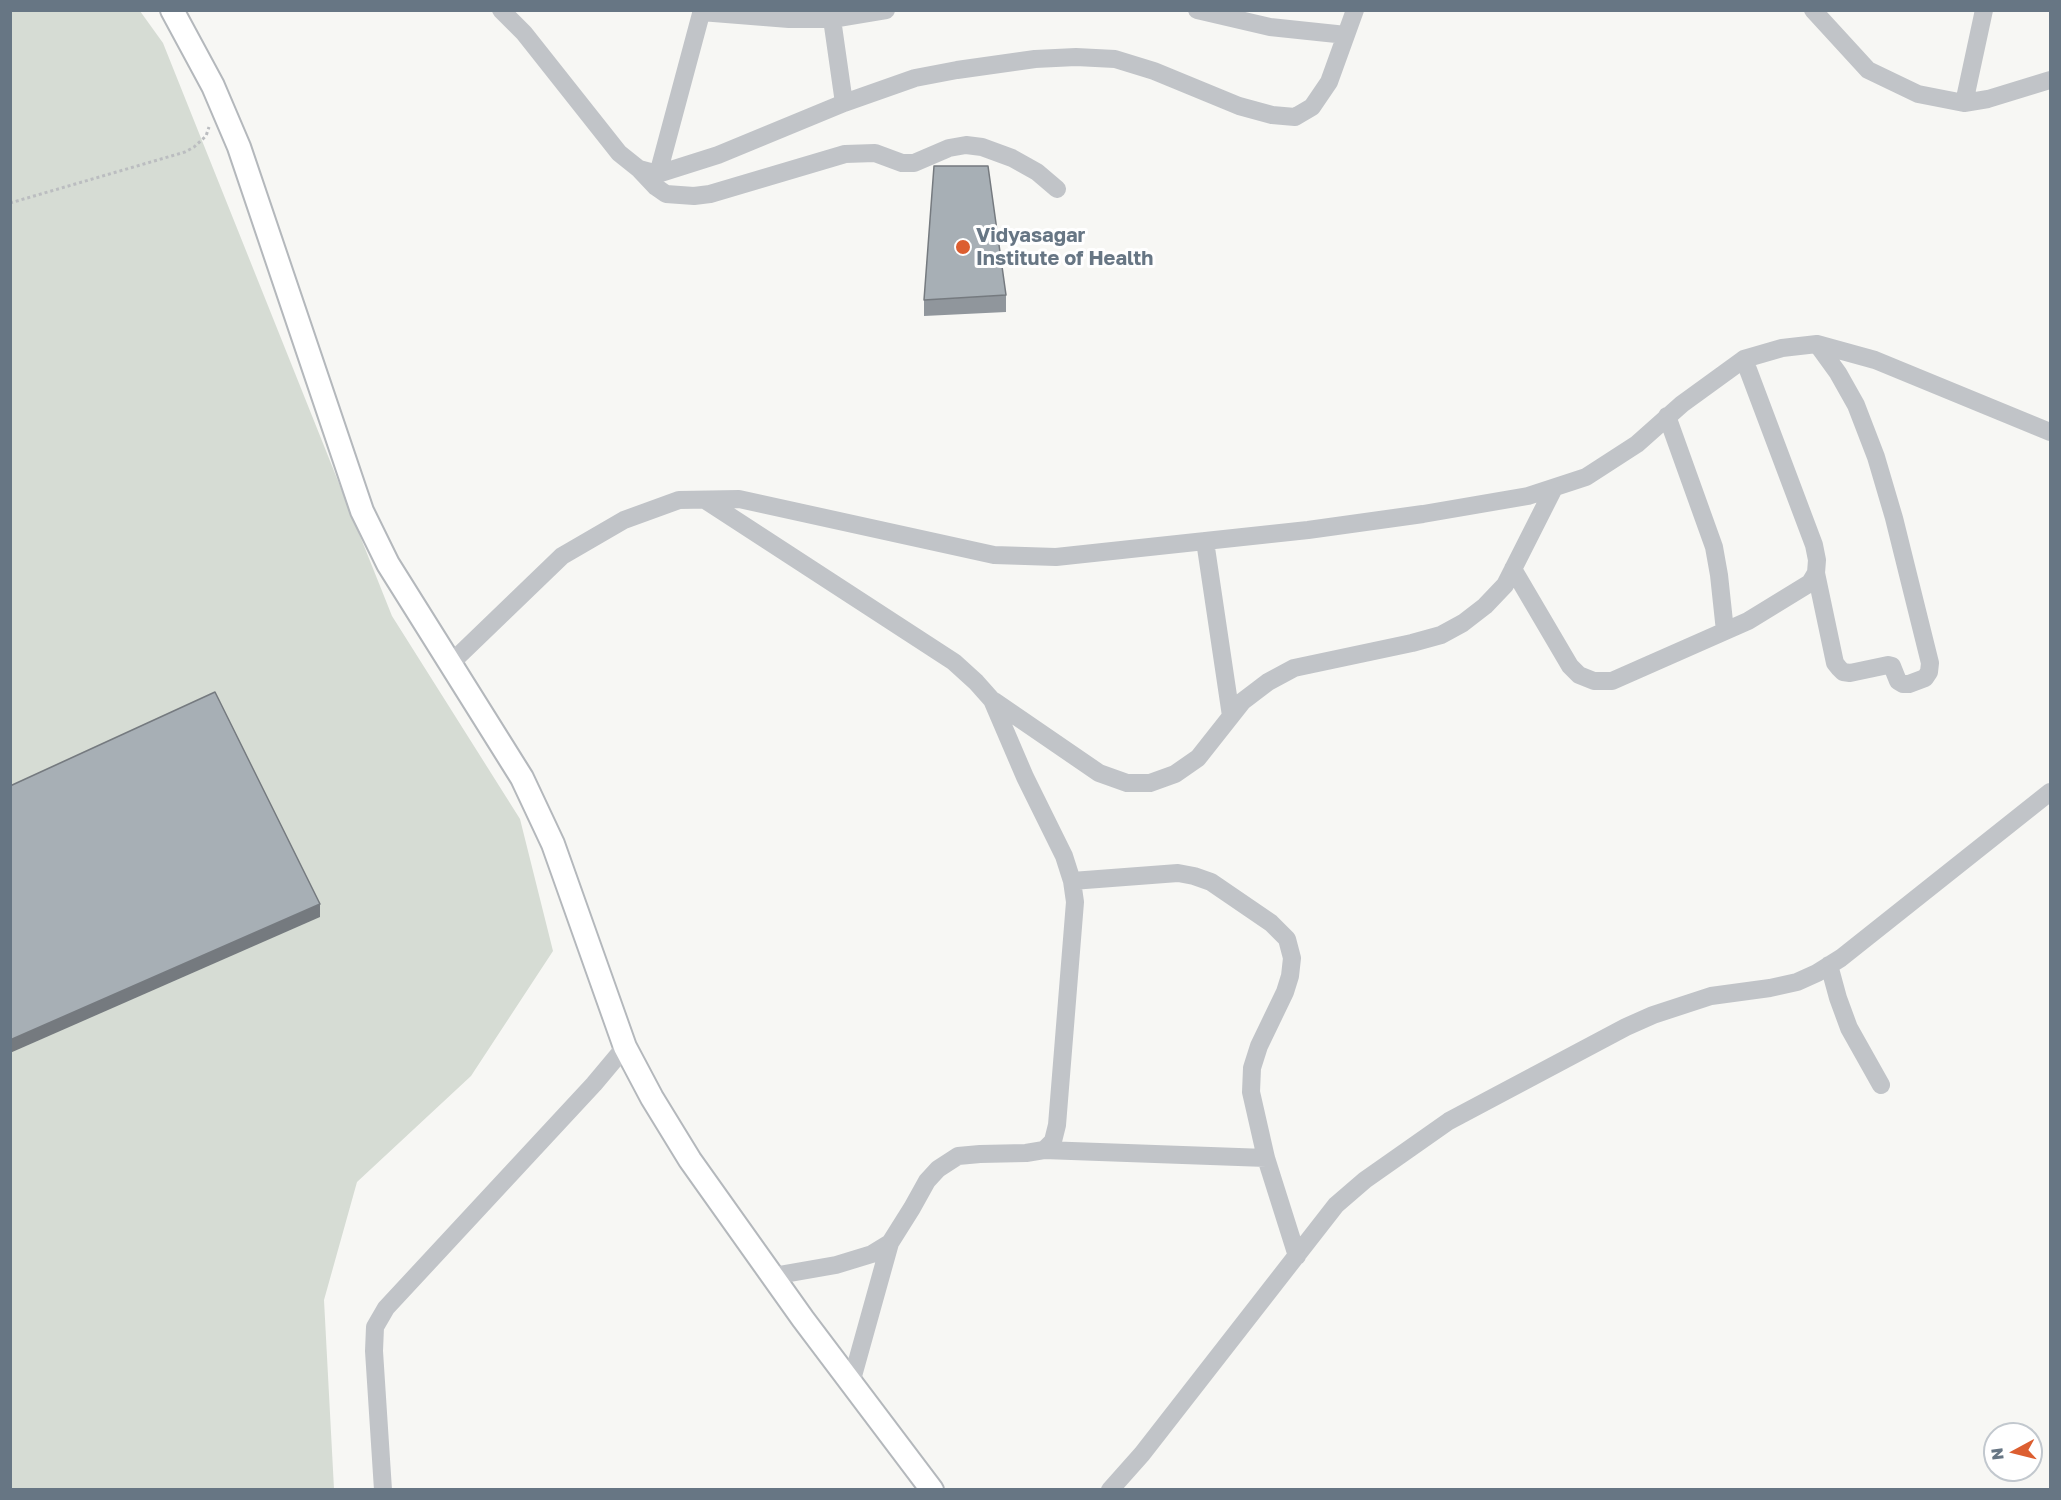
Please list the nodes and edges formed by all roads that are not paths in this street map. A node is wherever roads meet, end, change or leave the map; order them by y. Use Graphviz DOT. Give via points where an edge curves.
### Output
graph roads {
  1 [pos="171,10"];
  2 [pos="501,10"];
  3 [pos="886,10"];
  4 [pos="1197,10"];
  5 [pos="1355,10"];
  6 [pos="1813,10"];
  7 [pos="1984,10"];
  8 [pos="702,11"];
  9 [pos="833,15"];
  10 [pos="1346,35"];
  11 [pos="2050,80"];
  12 [pos="844,103"];
  13 [pos="1964,103"];
  14 [pos="639,169"];
  15 [pos="658,174"];
  16 [pos="1057,189"];
  17 [pos="1817,344"];
  18 [pos="1744,359"];
  19 [pos="1667,417"];
  20 [pos="2050,432"];
  21 [pos="1554,488"];
  22 [pos="705,500"];
  23 [pos="1205,541"];
  24 [pos="1513,569"];
  25 [pos="1816,573"];
  26 [pos="1725,632"];
  27 [pos="451,663"];
  28 [pos="992,700"];
  29 [pos="1231,716"];
  30 [pos="2050,792"];
  31 [pos="1072,881"];
  32 [pos="1829,965"];
  33 [pos="625,1047"];
  34 [pos="1881,1085"];
  35 [pos="1044,1150"];
  36 [pos="1266,1158"];
  37 [pos="890,1243"];
  38 [pos="1297,1256"];
  39 [pos="772,1276"];
  40 [pos="852,1383"];
  41 [pos="383,1490"];
  42 [pos="932,1490"];
  43 [pos="1110,1490"];
  1 -- 27 [label="main road" via="213,86 239,147 362,511 388,564"];
  2 -- 14 [label="street" via="524,33 619,153"];
  3 -- 9 [label="street"];
  4 -- 10 [label="street" via="1270,27"];
  5 -- 10 [label="street"];
  6 -- 13 [label="street" via="1868,70 1918,94"];
  7 -- 13 [label="street"];
  8 -- 9 [label="street" via="789,19"];
  8 -- 15 [label="street"];
  9 -- 12 [label="street"];
  10 -- 12 [label="street" via="1329,82 1312,107 1295,117 1239,106 1115,59 1076,57 915,78"];
  11 -- 13 [label="street"];
  12 -- 15 [label="street" via="718,155"];
  14 -- 15 [label="street"];
  14 -- 16 [label="street" via="666,194 694,196 845,154 875,153 914,163 966,145 1012,159 1037,172"];
  17 -- 18 [label="street" via="1782,348"];
  17 -- 20 [label="street" via="1875,360"];
  17 -- 25 [label="street" via="1856,405 1876,457 1930,663 1925,678 1903,684 1888,665 1843,672 1835,663"];
  18 -- 19 [label="street"];
  18 -- 25 [label="street" via="1814,545"];
  19 -- 21 [label="street" via="1636,444 1586,477"];
  19 -- 26 [label="street" via="1714,547"];
  21 -- 23 [label="street" via="1423,514"];
  21 -- 24 [label="street"];
  22 -- 23 [label="street" via="739,500 994,555 1056,557"];
  22 -- 27 [label="street" via="679,500 624,519 562,556"];
  22 -- 28 [label="street" via="954,662"];
  23 -- 29 [label="street"];
  24 -- 26 [label="street" via="1570,666 1594,681 1612,681"];
  24 -- 29 [label="street" via="1505,585 1485,606 1441,635 1294,668 1243,700"];
  25 -- 26 [label="street" via="1810,583 1785,600"];
  27 -- 33 [label="main road" via="522,778 553,844"];
  28 -- 29 [label="street" via="1099,773 1127,783 1150,783 1175,774 1198,758"];
  28 -- 31 [label="street"];
  30 -- 32 [label="street"];
  31 -- 35 [label="street" via="1075,902 1057,1125 1053,1141"];
  31 -- 36 [label="street" via="1179,873 1194,876 1211,882 1254,911 1287,939 1292,958 1290,976 1252,1068 1251,1092"];
  32 -- 34 [label="street" via="1849,1028"];
  32 -- 38 [label="street" via="1797,982 1711,996 1653,1015 1449,1121 1336,1205"];
  33 -- 39 [label="main road" via="690,1161"];
  33 -- 41 [label="street" via="386,1308 375,1327"];
  35 -- 36 [label="street"];
  35 -- 37 [label="street" via="958,1156 938,1168"];
  36 -- 38 [label="street"];
  37 -- 39 [label="street" via="856,1260"];
  37 -- 40 [label="street"];
  38 -- 43 [label="street"];
  39 -- 40 [label="main road"];
  40 -- 42 [label="main road"];
}
